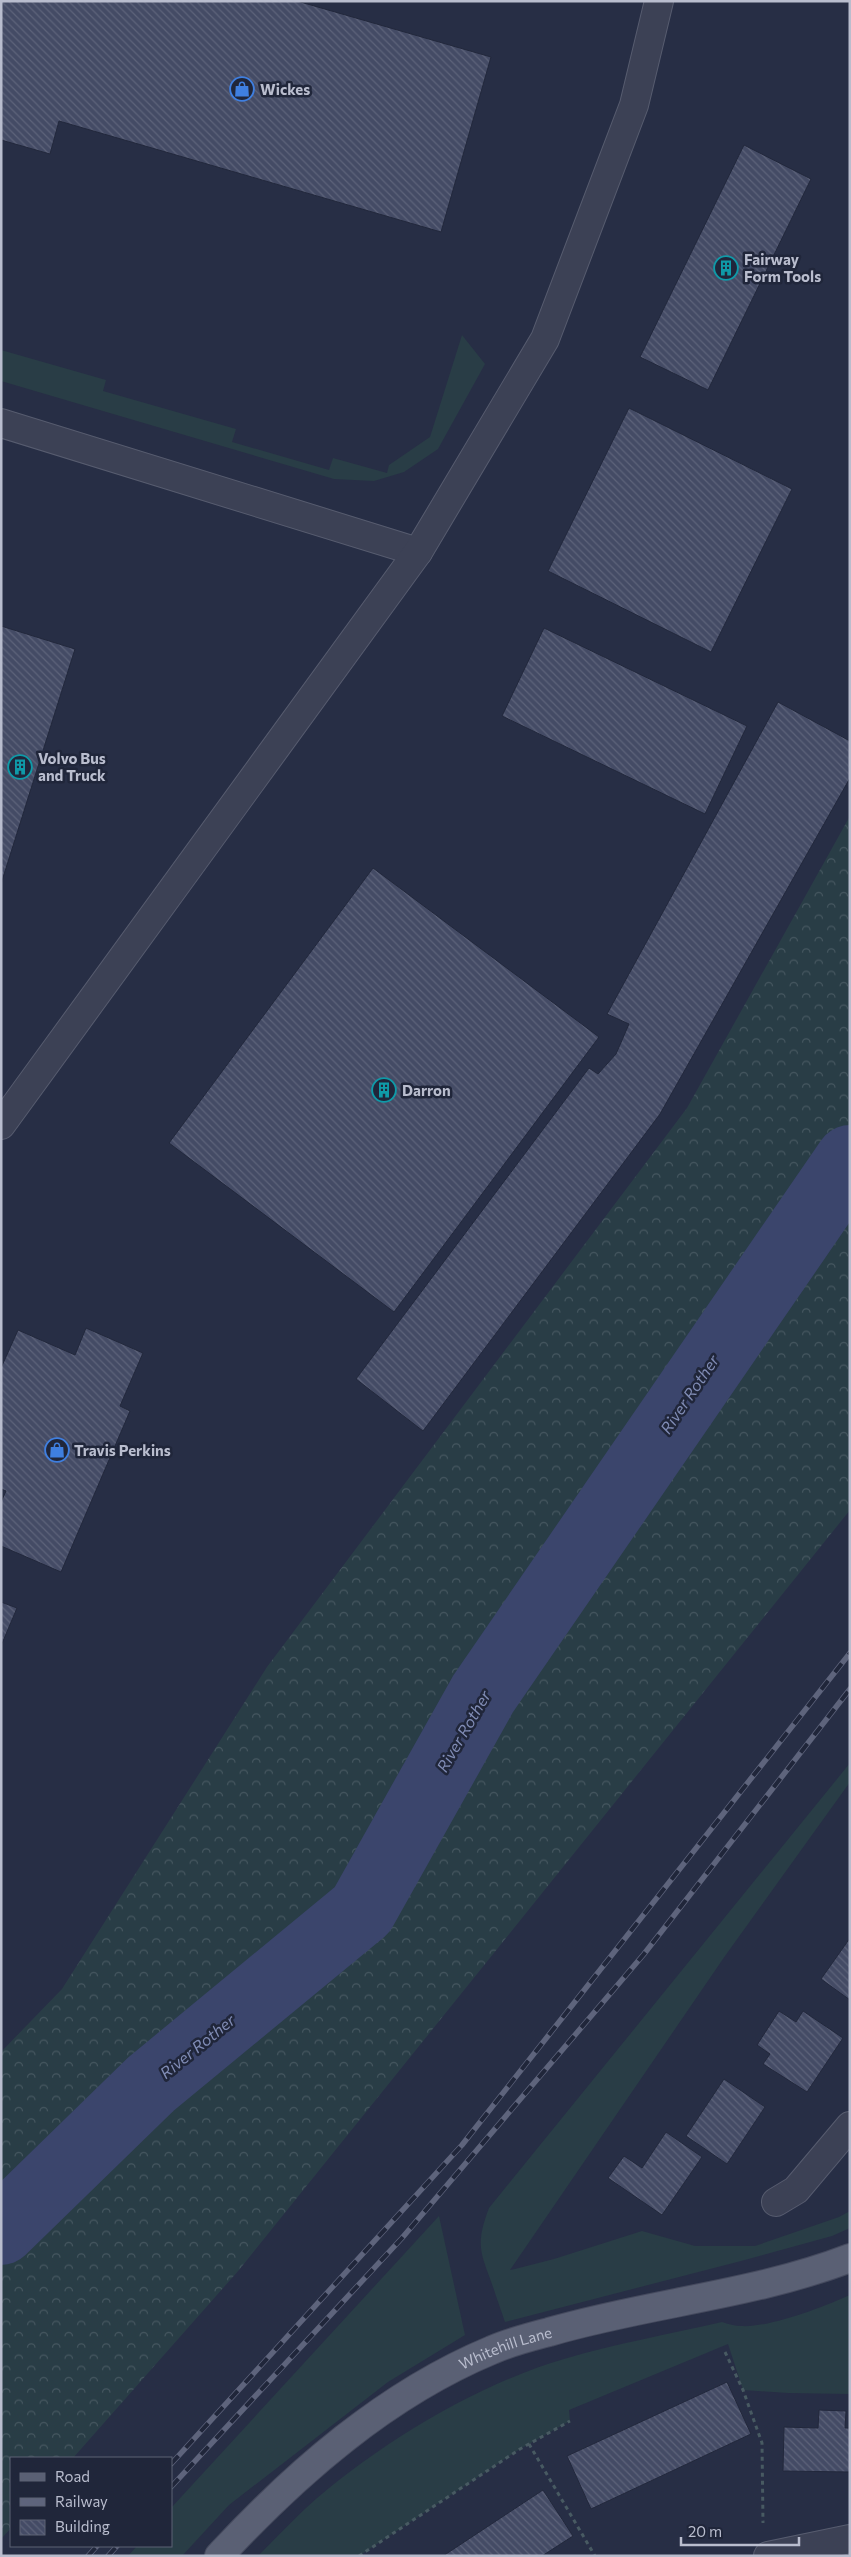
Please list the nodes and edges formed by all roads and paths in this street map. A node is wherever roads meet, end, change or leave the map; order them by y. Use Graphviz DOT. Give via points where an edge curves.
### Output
graph roads {
  1 [pos="659,1"];
  2 [pos="1,422"];
  3 [pos="418,552"];
  4 [pos="1,1125"];
  5 [pos="850,2126"];
  6 [pos="776,2202"];
  7 [pos="850,2258"];
  8 [pos="725,2352"];
  9 [pos="570,2421"];
  10 [pos="528,2444"];
  11 [pos="763,2528"];
  12 [pos="850,2540"];
  13 [pos="360,2555"];
  14 [pos="219,2556"];
  15 [pos="595,2556"];
  16 [pos="768,2556"];
  1 -- 3 [label="street" via="634,105 544,339"];
  2 -- 3 [label="street"];
  3 -- 4 [label="street"];
  5 -- 6 [label="street" via="796,2190"];
  7 -- 14 [label="main road, Whitehill Lane" via="753,2286 551,2331 492,2350 415,2391 349,2434 294,2481"];
  8 -- 11 [label="path" via="762,2442"];
  9 -- 10 [label="path"];
  10 -- 13 [label="path"];
  10 -- 15 [label="path"];
  12 -- 16 [label="street"];
}
